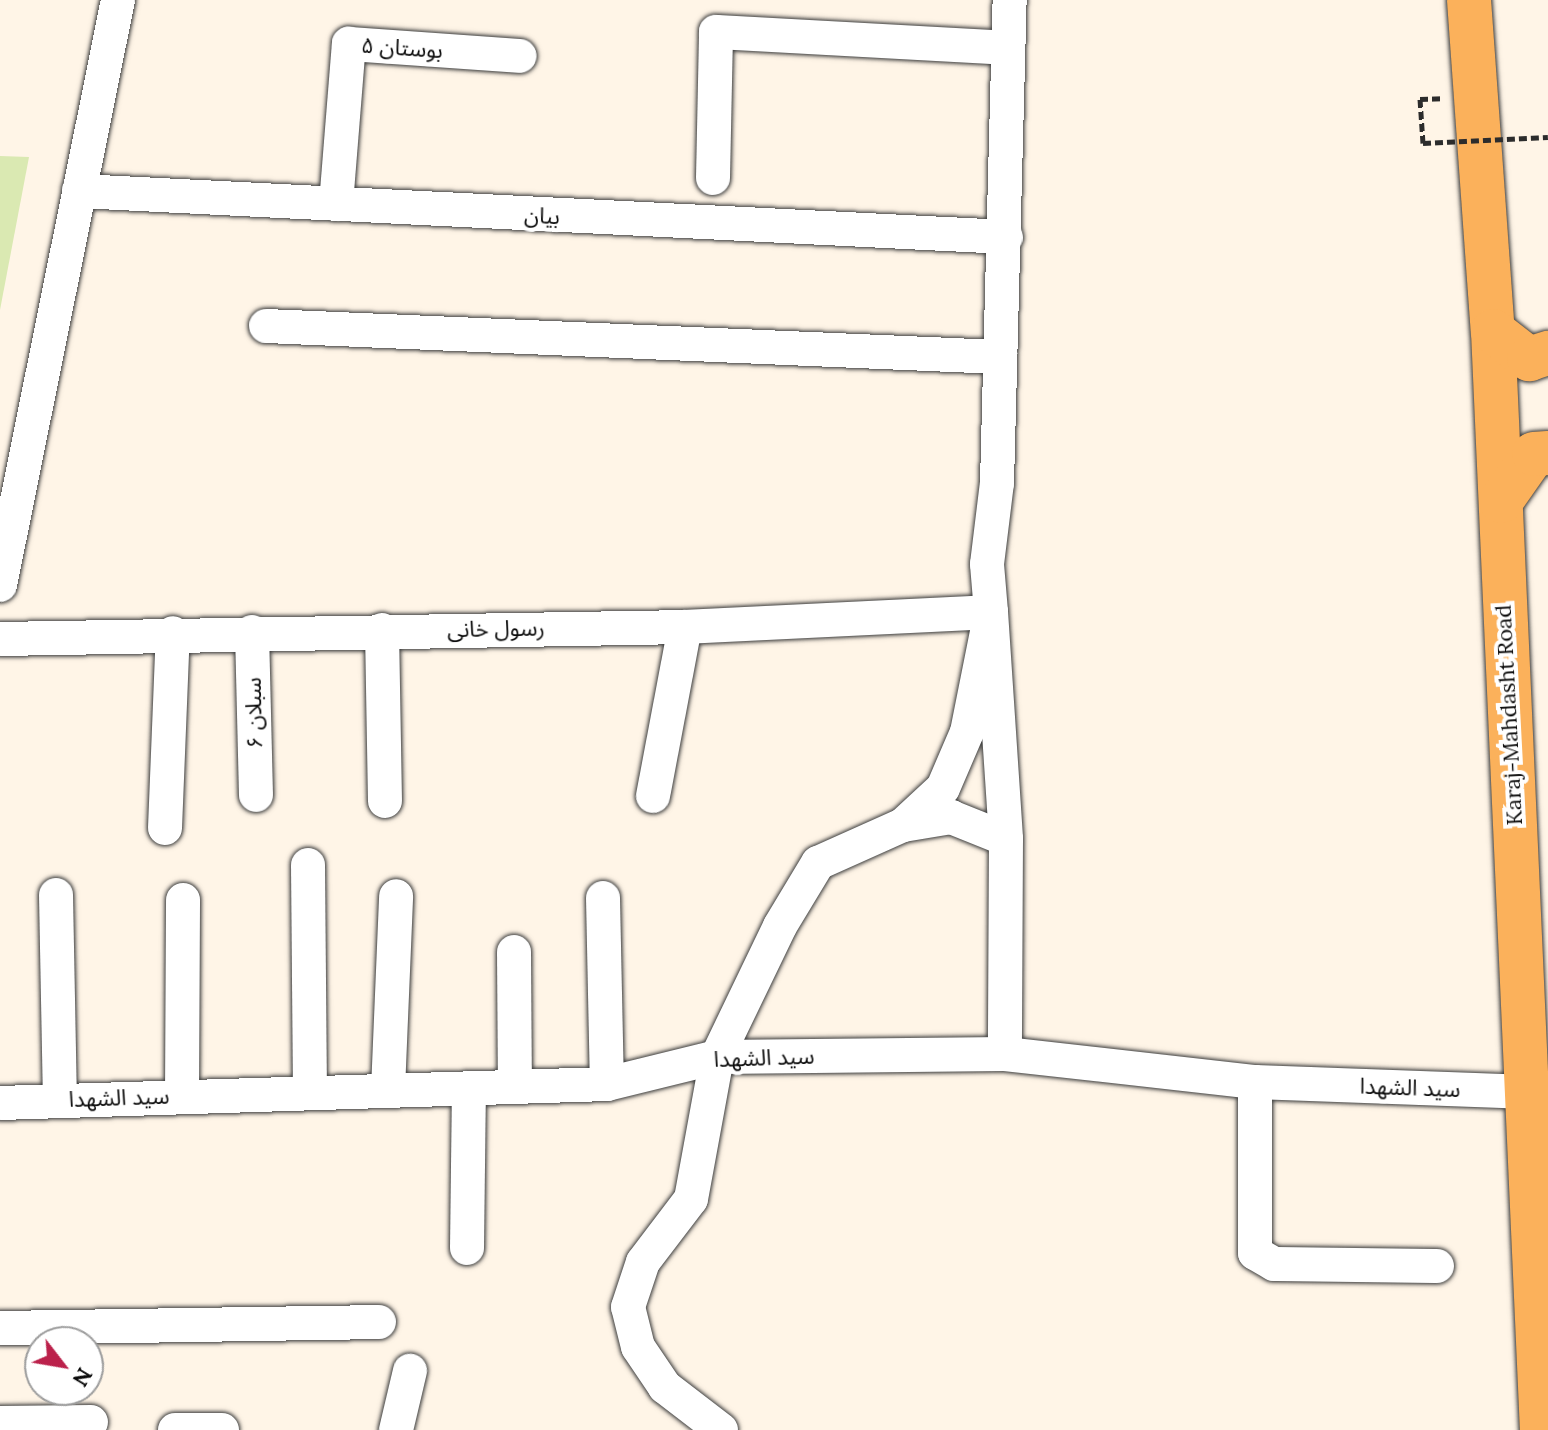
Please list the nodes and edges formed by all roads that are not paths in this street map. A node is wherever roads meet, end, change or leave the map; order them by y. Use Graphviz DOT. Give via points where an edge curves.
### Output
graph roads {
  1 [pos="118,0"];
  2 [pos="1010,0"];
  3 [pos="1469,0"];
  4 [pos="1007,48"];
  5 [pos="520,56"];
  6 [pos="713,178"];
  7 [pos="79,191"];
  8 [pos="336,204"];
  9 [pos="1006,237"];
  10 [pos="266,326"];
  11 [pos="1493,331"];
  12 [pos="1548,353"];
  13 [pos="1000,357"];
  14 [pos="1548,453"];
  15 [pos="1501,501"];
  16 [pos="6,527"];
  17 [pos="0,585"];
  18 [pos="991,612"];
  19 [pos="685,627"];
  20 [pos="382,630"];
  21 [pos="252,632"];
  22 [pos="173,633"];
  23 [pos="0,639"];
  24 [pos="256,795"];
  25 [pos="653,796"];
  26 [pos="385,801"];
  27 [pos="903,825"];
  28 [pos="165,828"];
  29 [pos="1006,839"];
  30 [pos="308,865"];
  31 [pos="56,895"];
  32 [pos="396,896"];
  33 [pos="603,898"];
  34 [pos="183,900"];
  35 [pos="514,952"];
  36 [pos="1005,1054"];
  37 [pos="717,1057"];
  38 [pos="1255,1082"];
  39 [pos="607,1084"];
  40 [pos="515,1087"];
  41 [pos="469,1088"];
  42 [pos="388,1090"];
  43 [pos="310,1092"];
  44 [pos="1530,1092"];
  45 [pos="182,1096"];
  46 [pos="60,1100"];
  47 [pos="0,1103"];
  48 [pos="467,1248"];
  49 [pos="1437,1266"];
  50 [pos="379,1322"];
  51 [pos="0,1328"];
  52 [pos="410,1371"];
  53 [pos="91,1422"];
  54 [pos="0,1423"];
  55 [pos="175,1430"];
  56 [pos="222,1430"];
  57 [pos="396,1430"];
  58 [pos="721,1430"];
  59 [pos="1542,1430"];
  1 -- 7 [label="street"];
  2 -- 4 [label="street"];
  3 -- 11 [label="main road, Karaj-Mahdasht Road"];
  4 -- 6 [label="street" via="716,32"];
  4 -- 9 [label="street"];
  5 -- 8 [label="street, بوستان ۵" via="349,44"];
  7 -- 8 [label="street, بیان"];
  7 -- 16 [label="street"];
  8 -- 9 [label="street, بیان"];
  9 -- 13 [label="street"];
  10 -- 13 [label="street"];
  11 -- 12 [label="main road" via="1529,359"];
  11 -- 15 [label="main road, Karaj-Mahdasht Road"];
  13 -- 18 [label="street" via="987,564"];
  14 -- 15 [label="main road" via="1534,454"];
  15 -- 44 [label="main road, Karaj-Mahdasht Road"];
  16 -- 17 [label="street"];
  18 -- 19 [label="street, رسول خانی"];
  18 -- 27 [label="street" via="967,732 943,788"];
  18 -- 29 [label="street"];
  19 -- 20 [label="street, رسول خانی"];
  19 -- 25 [label="street"];
  20 -- 21 [label="street, رسول خانی"];
  20 -- 26 [label="street"];
  21 -- 22 [label="street, رسول خانی"];
  21 -- 24 [label="street, سبلان ۶"];
  22 -- 23 [label="street, رسول خانی"];
  22 -- 28 [label="street"];
  27 -- 29 [label="street" via="951,817"];
  27 -- 37 [label="street" via="818,863"];
  29 -- 36 [label="street"];
  30 -- 43 [label="street"];
  31 -- 46 [label="street"];
  32 -- 42 [label="street"];
  33 -- 39 [label="street"];
  34 -- 45 [label="street"];
  35 -- 40 [label="street"];
  36 -- 37 [label="street, سید الشهدا"];
  36 -- 38 [label="street, سید الشهدا"];
  37 -- 39 [label="street, سید الشهدا"];
  37 -- 58 [label="street" via="691,1199 643,1262 628,1307 638,1347 665,1387"];
  38 -- 44 [label="street, سید الشهدا"];
  38 -- 49 [label="street" via="1255,1253 1274,1264"];
  39 -- 40 [label="street, سید الشهدا"];
  40 -- 41 [label="street, سید الشهدا"];
  41 -- 42 [label="street, سید الشهدا"];
  41 -- 48 [label="street"];
  42 -- 43 [label="street, سید الشهدا"];
  43 -- 45 [label="street, سید الشهدا"];
  44 -- 59 [label="main road, Karaj-Mahdasht Road"];
  45 -- 46 [label="street, سید الشهدا"];
  46 -- 47 [label="street, سید الشهدا"];
  50 -- 51 [label="street"];
  52 -- 57 [label="street"];
  53 -- 54 [label="street"];
  55 -- 56 [label="street"];
}
